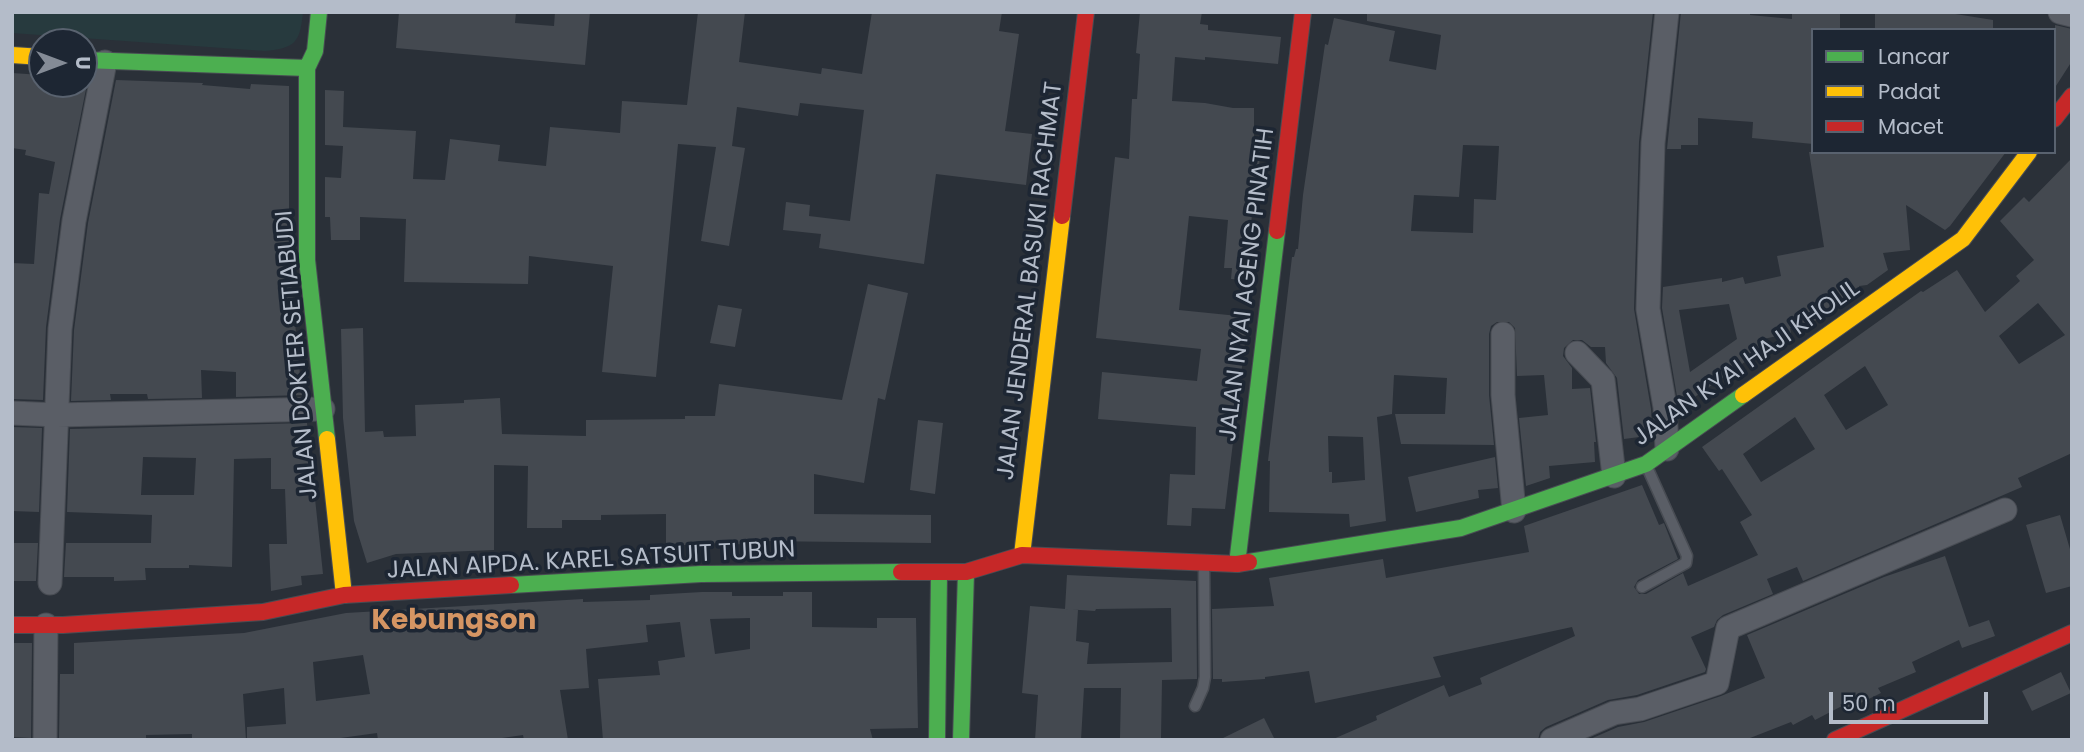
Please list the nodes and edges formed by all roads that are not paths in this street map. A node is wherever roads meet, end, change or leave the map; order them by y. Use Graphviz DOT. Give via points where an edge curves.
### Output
graph roads {
  1 [pos="319,12"];
  2 [pos="1086,12"];
  3 [pos="1303,12"];
  4 [pos="1667,12"];
  5 [pos="2060,12"];
  6 [pos="2072,15"];
  7 [pos="98,61"];
  8 [pos="307,68"];
  9 [pos="2072,96"];
  10 [pos="89,98"];
  11 [pos="2056,116"];
  12 [pos="2027,154"];
  13 [pos="1503,334"];
  14 [pos="1577,353"];
  15 [pos="323,409"];
  16 [pos="12,413"];
  17 [pos="57,415"];
  18 [pos="1667,449"];
  19 [pos="1646,464"];
  20 [pos="1614,476"];
  21 [pos="2006,510"];
  22 [pos="1514,511"];
  23 [pos="1022,555"];
  24 [pos="1204,562"];
  25 [pos="1237,564"];
  26 [pos="966,572"];
  27 [pos="939,574"];
  28 [pos="50,583"];
  29 [pos="1642,587"];
  30 [pos="344,595"];
  31 [pos="12,625"];
  32 [pos="46,625"];
  33 [pos="2072,634"];
  34 [pos="1195,706"];
  35 [pos="46,740"];
  36 [pos="937,740"];
  37 [pos="961,740"];
  38 [pos="1552,740"];
  39 [pos="1835,740"];
  1 -- 8 [label="main road, JALAN DOKTER SETIABUDI" via="315,51"];
  2 -- 23 [label="main road, JALAN JENDERAL BASUKI RACHMAT"];
  3 -- 25 [label="main road, JALAN NYAI AGENG PINATIH"];
  4 -- 18 [label="street" via="1653,143 1648,309 1665,407"];
  5 -- 6 [label="street"];
  7 -- 8 [label="main road"];
  8 -- 15 [label="main road, JALAN DOKTER SETIABUDI" via="307,260"];
  9 -- 11 [label="main road"];
  10 -- 17 [label="street" via="60,329"];
  12 -- 18 [label="main road, JALAN KYAI HAJI KHOLIL" via="1963,239"];
  13 -- 22 [label="street" via="1503,395"];
  14 -- 20 [label="street" via="1603,380"];
  15 -- 17 [label="street"];
  15 -- 30 [label="main road, JALAN DOKTER SETIABUDI"];
  16 -- 17 [label="street"];
  17 -- 28 [label="street"];
  18 -- 19 [label="main road, JALAN KYAI HAJI KHOLIL"];
  19 -- 20 [label="main road, JALAN KYAI HAJI KHOLIL"];
  19 -- 29 [label="lane" via="1687,556 1678,569"];
  20 -- 22 [label="main road, JALAN KYAI HAJI KHOLIL"];
  21 -- 38 [label="street" via="1728,628 1717,683 1614,713"];
  22 -- 25 [label="main road, JALAN KYAI HAJI KHOLIL" via="1461,528"];
  23 -- 24 [label="main road, JALAN KYAI HAJI KHOLIL"];
  23 -- 26 [label="main road, JALAN KYAI HAJI KHOLIL"];
  24 -- 25 [label="main road, JALAN KYAI HAJI KHOLIL"];
  24 -- 34 [label="lane" via="1205,677"];
  26 -- 27 [label="main road, JALAN AIPDA. KAREL SATSUIT TUBUN"];
  26 -- 37 [label="main road"];
  27 -- 30 [label="main road, JALAN AIPDA. KAREL SATSUIT TUBUN" via="701,574"];
  27 -- 36 [label="main road"];
  30 -- 32 [label="main road, JALAN AIPDA. KAREL SATSUIT TUBUN" via="263,611"];
  31 -- 32 [label="main road, JALAN AIPDA. KAREL SATSUIT TUBUN"];
  32 -- 35 [label="street"];
  33 -- 39 [label="main road"];
}
